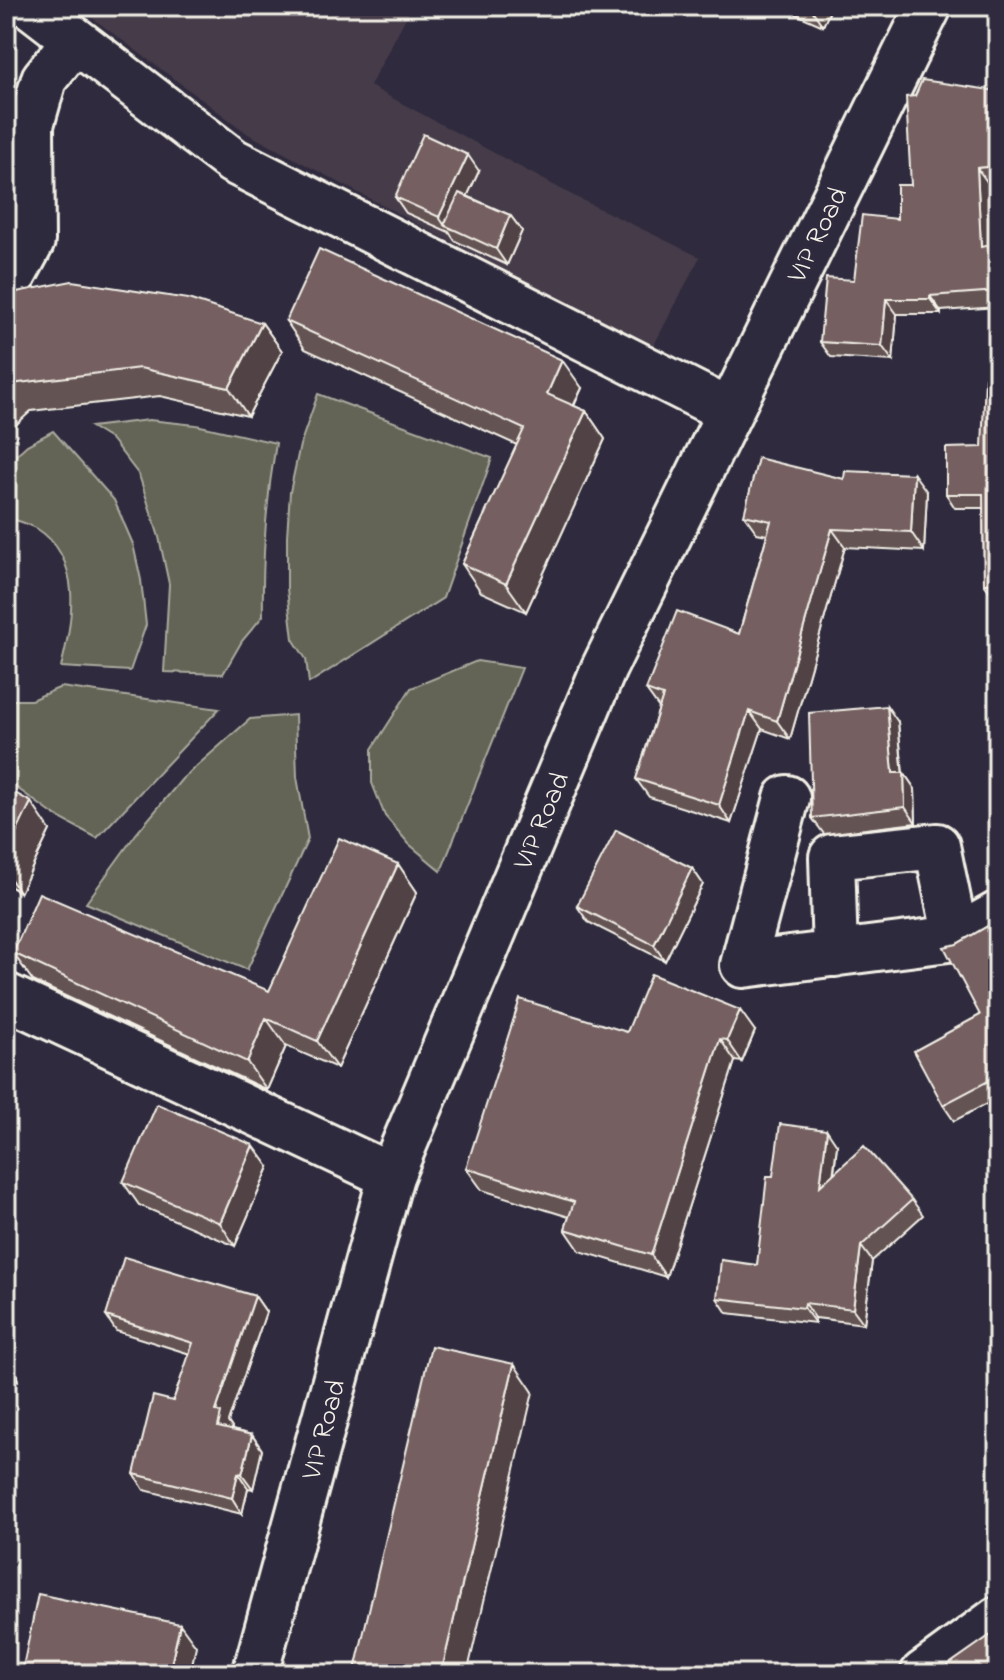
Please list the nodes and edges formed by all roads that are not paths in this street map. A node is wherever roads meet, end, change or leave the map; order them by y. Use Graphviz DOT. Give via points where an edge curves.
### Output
graph roads {
  1 [pos="31,6"];
  2 [pos="929,6"];
  3 [pos="75,40"];
  4 [pos="6,289"];
  5 [pos="729,411"];
  6 [pos="787,798"];
  7 [pos="998,914"];
  8 [pos="956,938"];
  9 [pos="835,954"];
  10 [pos="6,996"];
  11 [pos="391,1176"];
  12 [pos="998,1619"];
  13 [pos="255,1674"];
  14 [pos="923,1674"];
  1 -- 3 [label="street"];
  2 -- 5 [label="street, VIP Road"];
  3 -- 4 [label="street" via="44,79 31,125 32,241"];
  3 -- 5 [label="street" via="233,161"];
  5 -- 11 [label="street, VIP Road" via="604,668"];
  6 -- 9 [label="street" via="743,965"];
  7 -- 8 [label="street"];
  8 -- 9 [label="street"];
  8 -- 9 [label="street" via="937,846 832,857"];
  10 -- 11 [label="street"];
  11 -- 13 [label="street, VIP Road"];
  12 -- 14 [label="street"];
}
